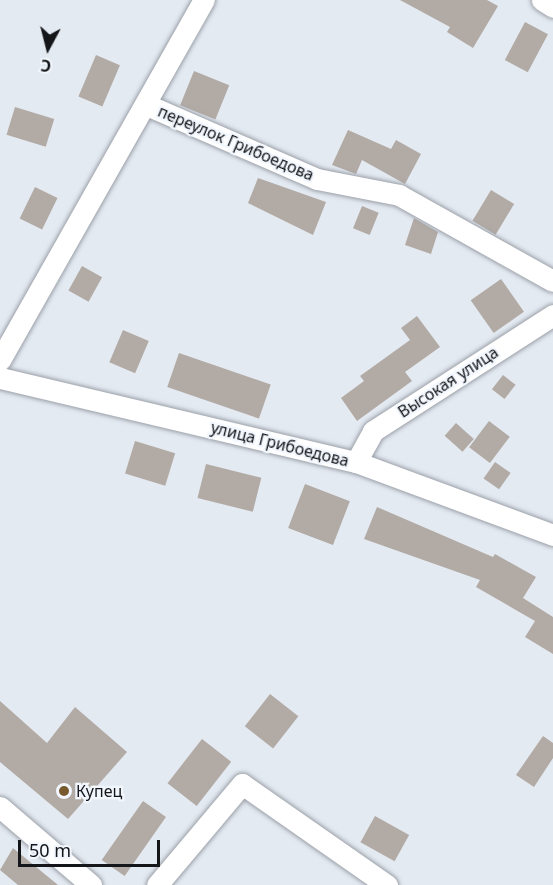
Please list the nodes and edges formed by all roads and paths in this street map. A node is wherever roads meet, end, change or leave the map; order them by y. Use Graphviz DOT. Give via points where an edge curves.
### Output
graph roads {
  1 [pos="204,0"];
  2 [pos="542,0"];
  3 [pos="553,7"];
  4 [pos="147,105"];
  5 [pos="553,281"];
  6 [pos="553,315"];
  7 [pos="0,360"];
  8 [pos="0,378"];
  9 [pos="356,462"];
  10 [pos="553,535"];
  11 [pos="0,807"];
  12 [pos="91,885"];
  13 [pos="157,885"];
  14 [pos="387,885"];
  1 -- 4 [label="street, переулок Грибоедова"];
  2 -- 3 [label="street"];
  4 -- 5 [label="street, переулок Грибоедова" via="317,179 399,195"];
  4 -- 7 [label="street, переулок Грибоедова"];
  6 -- 9 [label="street, Высокая улица" via="374,431"];
  8 -- 9 [label="street, улица Грибоедова"];
  9 -- 10 [label="street, улица Грибоедова"];
  11 -- 12 [label="street"];
  13 -- 14 [label="street" via="242,784"];
}
